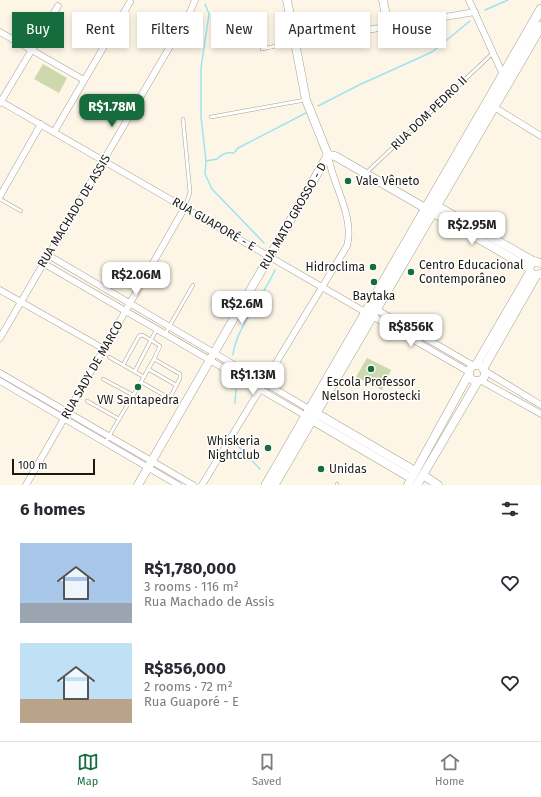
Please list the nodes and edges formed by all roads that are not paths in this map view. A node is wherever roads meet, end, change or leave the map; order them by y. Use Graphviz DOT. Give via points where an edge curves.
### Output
graph roads {
  1 [pos="195,0"];
  2 [pos="287,0"];
  3 [pos="383,0"];
  4 [pos="469,0"];
  5 [pos="130,2"];
  6 [pos="58,6"];
  7 [pos="541,9"];
  8 [pos="289,12"];
  9 [pos="385,12"];
  10 [pos="475,12"];
  11 [pos="446,17"];
  12 [pos="541,26"];
  13 [pos="0,32"];
  14 [pos="275,46"];
  15 [pos="295,48"];
  16 [pos="31,49"];
  17 [pos="262,49"];
  18 [pos="493,53"];
  19 [pos="505,79"];
  20 [pos="84,80"];
  21 [pos="306,100"];
  22 [pos="0,102"];
  23 [pos="494,107"];
  24 [pos="211,117"];
  25 [pos="183,118"];
  26 [pos="40,124"];
  27 [pos="54,132"];
  28 [pos="541,136"];
  29 [pos="328,155"];
  30 [pos="104,161"];
  31 [pos="366,173"];
  32 [pos="0,198"];
  33 [pos="185,207"];
  34 [pos="432,209"];
  35 [pos="21,211"];
  36 [pos="48,255"];
  37 [pos="270,256"];
  38 [pos="43,263"];
  39 [pos="537,268"];
  40 [pos="91,280"];
  41 [pos="193,285"];
  42 [pos="322,286"];
  43 [pos="86,288"];
  44 [pos="0,290"];
  45 [pos="20,302"];
  46 [pos="130,303"];
  47 [pos="371,310"];
  48 [pos="126,311"];
  49 [pos="170,326"];
  50 [pos="157,329"];
  51 [pos="165,334"];
  52 [pos="0,338"];
  53 [pos="151,340"];
  54 [pos="104,349"];
  55 [pos="215,352"];
  56 [pos="109,357"];
  57 [pos="154,359"];
  58 [pos="210,360"];
  59 [pos="123,365"];
  60 [pos="148,369"];
  61 [pos="476,369"];
  62 [pos="134,371"];
  63 [pos="0,373"];
  64 [pos="144,377"];
  65 [pos="103,379"];
  66 [pos="479,380"];
  67 [pos="0,381"];
  68 [pos="141,382"];
  69 [pos="265,382"];
  70 [pos="176,385"];
  71 [pos="260,389"];
  72 [pos="133,395"];
  73 [pos="42,398"];
  74 [pos="87,401"];
  75 [pos="39,404"];
  76 [pos="541,404"];
  77 [pos="67,413"];
  78 [pos="541,414"];
  79 [pos="311,415"];
  80 [pos="64,419"];
  81 [pos="119,419"];
  82 [pos="109,436"];
  83 [pos="105,443"];
  84 [pos="150,464"];
  85 [pos="416,480"];
  86 [pos="26,485"];
  87 [pos="138,485"];
  88 [pos="178,485"];
  89 [pos="194,485"];
  90 [pos="202,485"];
  91 [pos="266,485"];
  92 [pos="274,485"];
  93 [pos="438,485"];
  1 -- 30 [label="street, RUA MACHADO DE ASSIS"];
  2 -- 8 [label="street"];
  3 -- 9 [label="street"];
  4 -- 10 [label="street"];
  5 -- 20 [label="street"];
  6 -- 16 [label="street"];
  7 -- 19 [label="main road"];
  10 -- 11 [label="street"];
  10 -- 18 [label="street"];
  12 -- 19 [label="main road"];
  13 -- 16 [label="street"];
  14 -- 17 [label="lane"];
  15 -- 21 [label="street"];
  16 -- 20 [label="street"];
  16 -- 22 [label="street"];
  18 -- 19 [label="street"];
  18 -- 31 [label="lane, RUA DOM PEDRO II"];
  19 -- 23 [label="main road"];
  19 -- 34 [label="main road"];
  20 -- 27 [label="street"];
  21 -- 24 [label="lane"];
  21 -- 29 [label="street"];
  22 -- 26 [label="street, RUA GUAPORÉ - E"];
  23 -- 28 [label="street"];
  23 -- 34 [label="main road"];
  25 -- 33 [label="lane, RUA SADY DE MARCO" via="190,192"];
  26 -- 27 [label="street, RUA GUAPORÉ - E"];
  26 -- 32 [label="street"];
  27 -- 30 [label="street, RUA GUAPORÉ - E"];
  29 -- 31 [label="street" via="335,156"];
  29 -- 37 [label="street, RUA MATO GROSSO - D"];
  29 -- 42 [label="street" via="348,222 349,238 347,246"];
  30 -- 33 [label="street, RUA GUAPORÉ - E"];
  30 -- 36 [label="street, RUA MACHADO DE ASSIS"];
  31 -- 34 [label="street"];
  32 -- 35 [label="lane"];
  33 -- 37 [label="street, RUA GUAPORÉ - E"];
  33 -- 46 [label="street, RUA SADY DE MARCO"];
  34 -- 39 [label="street"];
  34 -- 47 [label="main road"];
  36 -- 38 [label="street, RUA MACHADO DE ASSIS"];
  36 -- 40 [label="street"];
  37 -- 42 [label="street, RUA GUAPORÉ - E"];
  37 -- 55 [label="street, RUA MATO GROSSO - D"];
  38 -- 43 [label="street"];
  38 -- 45 [label="street, RUA MACHADO DE ASSIS"];
  39 -- 61 [label="street"];
  40 -- 43 [label="street"];
  40 -- 46 [label="street"];
  41 -- 49 [label="lane"];
  42 -- 47 [label="street, RUA GUAPORÉ - E"];
  42 -- 69 [label="street"];
  43 -- 48 [label="street"];
  44 -- 45 [label="street"];
  45 -- 52 [label="street, RUA MACHADO DE ASSIS"];
  45 -- 54 [label="street"];
  46 -- 48 [label="street, RUA SADY DE MARCO"];
  46 -- 49 [label="street"];
  47 -- 61 [label="street, RUA GUAPORÉ - E"];
  47 -- 79 [label="main road"];
  48 -- 50 [label="street"];
  48 -- 54 [label="street, RUA SADY DE MARCO"];
  49 -- 51 [label="lane"];
  49 -- 55 [label="street"];
  50 -- 51 [label="street"];
  50 -- 53 [label="lane"];
  51 -- 58 [label="street"];
  53 -- 57 [label="lane" via="160,346"];
  53 -- 59 [label="lane" via="139,336"];
  53 -- 62 [label="lane"];
  54 -- 77 [label="street, RUA SADY DE MARCO"];
  55 -- 58 [label="street, RUA MATO GROSSO - D"];
  55 -- 69 [label="street"];
  56 -- 59 [label="lane"];
  57 -- 60 [label="lane"];
  57 -- 70 [label="lane" via="180,374"];
  58 -- 71 [label="street"];
  58 -- 84 [label="street, RUA MATO GROSSO - D"];
  59 -- 62 [label="lane"];
  60 -- 64 [label="lane"];
  60 -- 70 [label="lane"];
  61 -- 66 [label="street" via="484,376"];
  61 -- 66 [label="street" via="471,379"];
  61 -- 76 [label="street, RUA GUAPORÉ - E"];
  61 -- 85 [label="street"];
  62 -- 64 [label="lane"];
  63 -- 73 [label="street"];
  64 -- 68 [label="lane"];
  65 -- 72 [label="lane"];
  66 -- 78 [label="street"];
  66 -- 85 [label="street"];
  67 -- 75 [label="street"];
  68 -- 70 [label="lane" via="167,397 171,396"];
  68 -- 72 [label="lane"];
  69 -- 71 [label="street"];
  69 -- 79 [label="street"];
  71 -- 79 [label="street"];
  71 -- 90 [label="street"];
  72 -- 81 [label="lane"];
  73 -- 75 [label="street"];
  73 -- 77 [label="street"];
  74 -- 81 [label="lane"];
  75 -- 80 [label="street"];
  77 -- 80 [label="street, RUA SADY DE MARCO"];
  77 -- 82 [label="street"];
  79 -- 85 [label="street"];
  79 -- 91 [label="main road"];
  79 -- 92 [label="main road"];
  80 -- 83 [label="street"];
  80 -- 86 [label="street, RUA SADY DE MARCO"];
  81 -- 82 [label="lane"];
  82 -- 83 [label="lane"];
  82 -- 84 [label="street"];
  83 -- 84 [label="street"];
  84 -- 87 [label="street, RUA MATO GROSSO - D"];
  84 -- 88 [label="street"];
  84 -- 89 [label="street"];
  85 -- 93 [label="street"];
}
